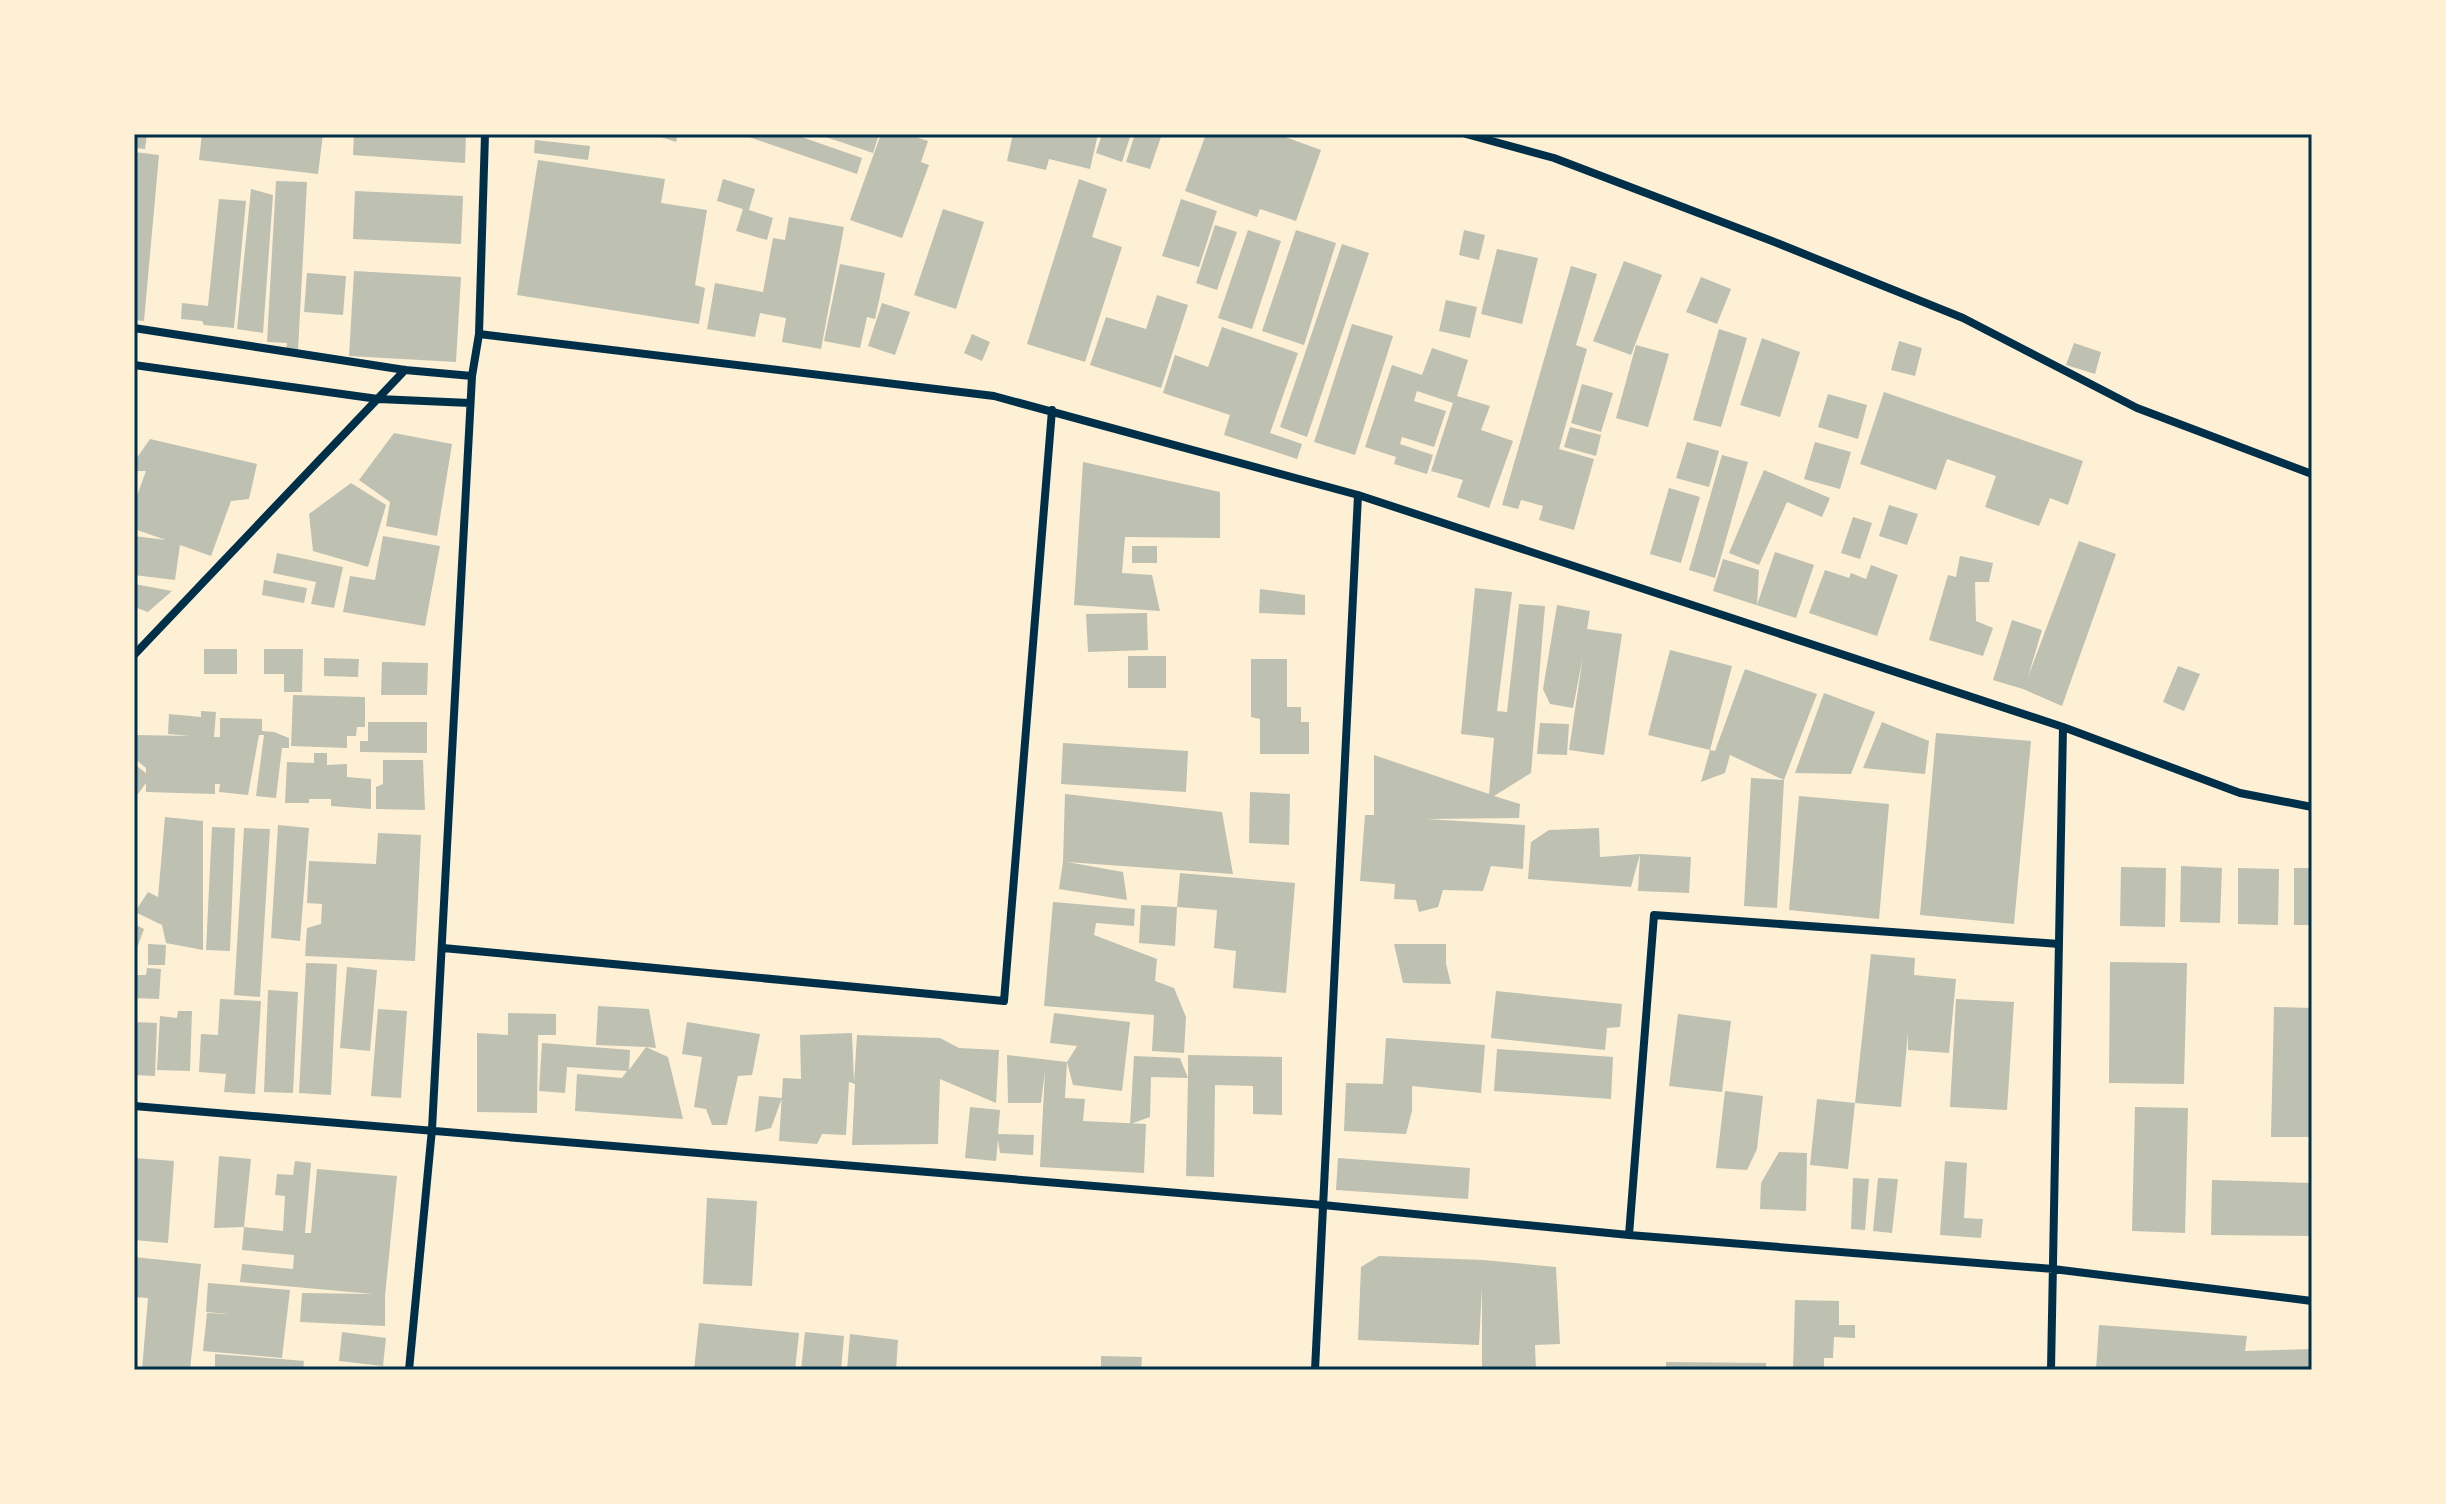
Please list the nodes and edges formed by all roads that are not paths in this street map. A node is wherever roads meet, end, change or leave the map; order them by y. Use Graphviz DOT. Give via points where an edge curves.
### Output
graph roads {
  1 [pos="485,134"];
  2 [pos="1466,134"];
  3 [pos="134,328"];
  4 [pos="479,334"];
  5 [pos="134,365"];
  6 [pos="405,370"];
  7 [pos="472,376"];
  8 [pos="378,399"];
  9 [pos="470,403"];
  10 [pos="1052,410"];
  11 [pos="2312,474"];
  12 [pos="1358,495"];
  13 [pos="134,655"];
  14 [pos="2063,727"];
  15 [pos="2312,807"];
  16 [pos="2059,944"];
  17 [pos="443,948"];
  18 [pos="134,1106"];
  19 [pos="432,1129"];
  20 [pos="1323,1205"];
  21 [pos="1629,1235"];
  22 [pos="2053,1269"];
  23 [pos="2312,1301"];
  24 [pos="409,1370"];
  25 [pos="1315,1370"];
  26 [pos="2051,1370"];
  1 -- 4 [label="street"];
  2 -- 11 [label="street" via="1554,158 1845,270 1963,318 2137,408"];
  3 -- 6 [label="street"];
  4 -- 7 [label="street"];
  4 -- 10 [label="street" via="994,396"];
  5 -- 8 [label="street"];
  6 -- 7 [label="street"];
  6 -- 8 [label="street"];
  7 -- 9 [label="street"];
  8 -- 9 [label="street"];
  8 -- 13 [label="street"];
  9 -- 17 [label="street"];
  10 -- 12 [label="street"];
  10 -- 17 [label="street" via="1004,1001"];
  12 -- 14 [label="street"];
  12 -- 20 [label="street"];
  14 -- 15 [label="street" via="2240,793"];
  14 -- 16 [label="street"];
  16 -- 21 [label="street" via="1654,915"];
  16 -- 22 [label="street"];
  17 -- 19 [label="street"];
  18 -- 19 [label="street"];
  19 -- 20 [label="street"];
  19 -- 24 [label="street"];
  20 -- 21 [label="street"];
  20 -- 25 [label="street"];
  21 -- 22 [label="street"];
  22 -- 23 [label="street"];
  22 -- 26 [label="street"];
}
